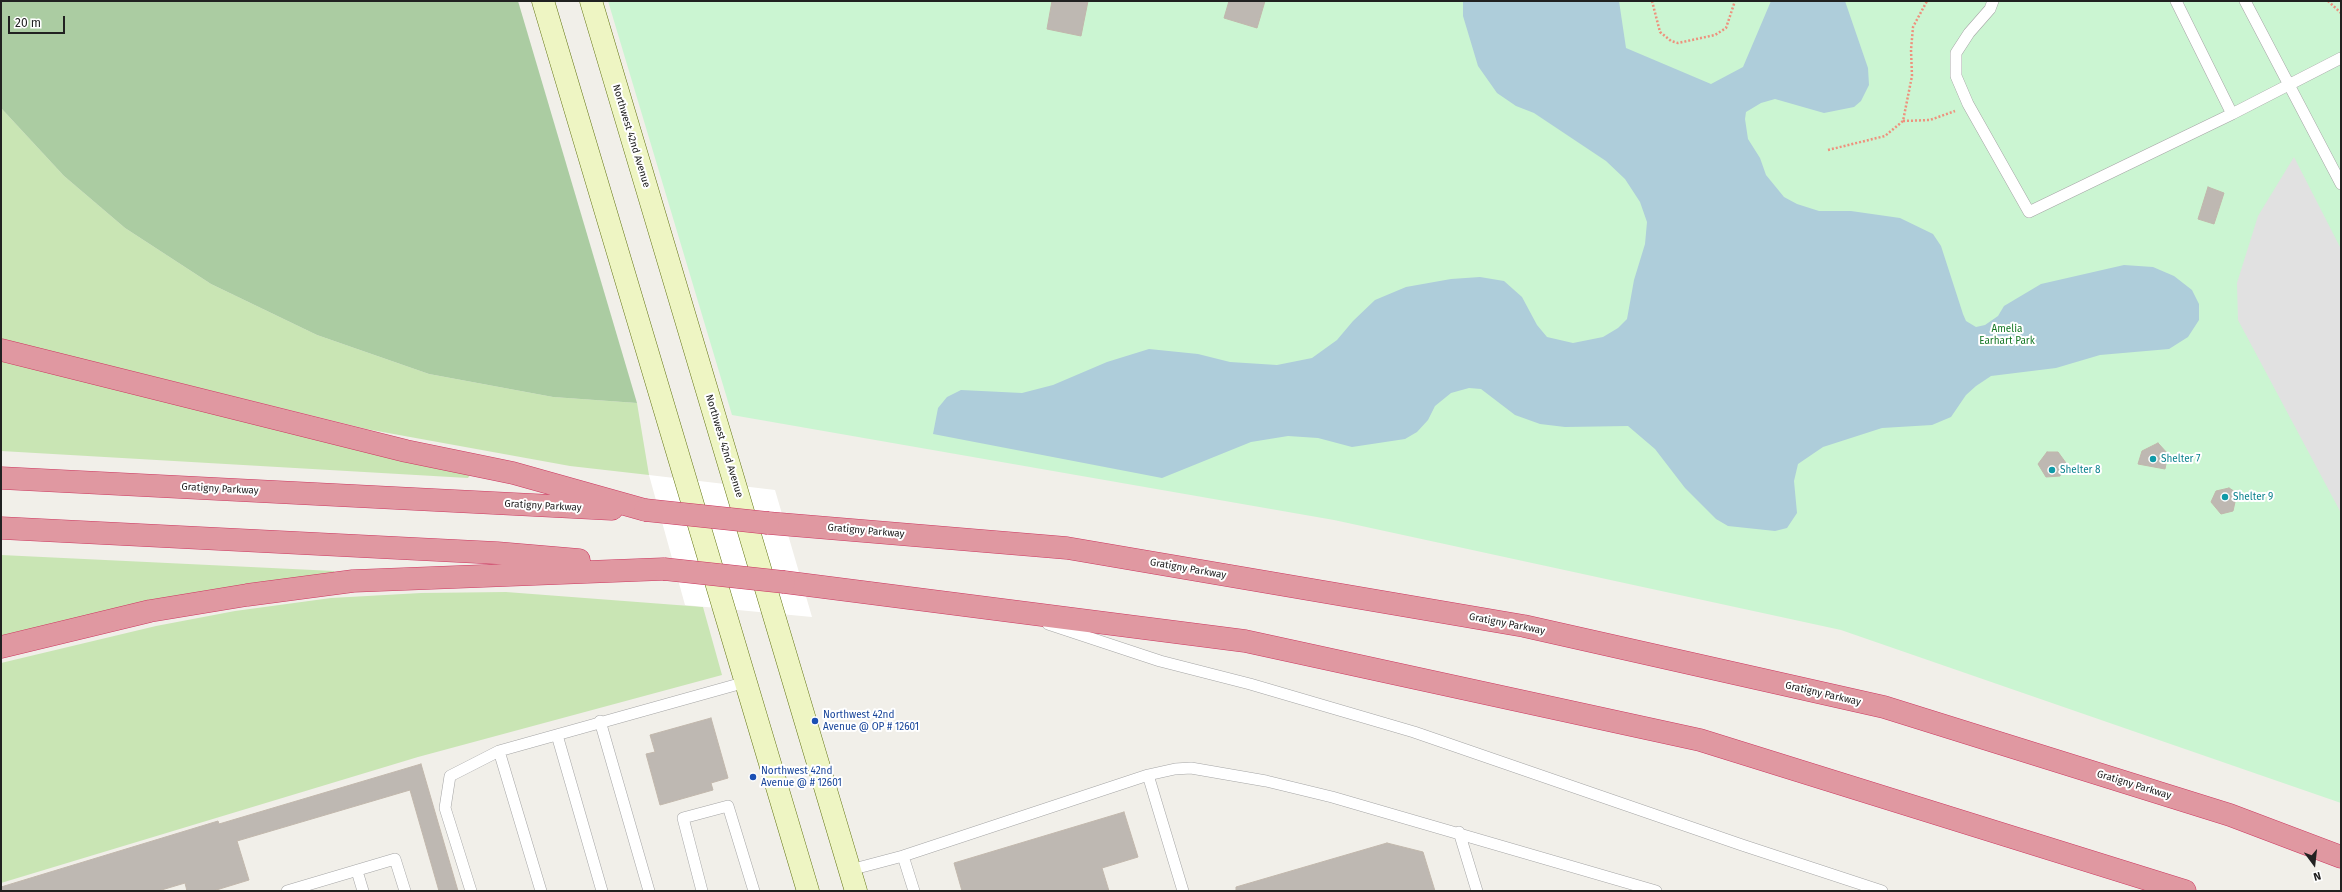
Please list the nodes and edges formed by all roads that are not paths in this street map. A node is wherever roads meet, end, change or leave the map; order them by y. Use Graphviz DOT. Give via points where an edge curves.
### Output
graph roads {
  1 [pos="543,1"];
  2 [pos="591,1"];
  3 [pos="1993,1"];
  4 [pos="2176,1"];
  5 [pos="2245,1"];
  6 [pos="2341,58"];
  7 [pos="2289,84"];
  8 [pos="2232,114"];
  9 [pos="2341,184"];
  10 [pos="1,350"];
  11 [pos="1,478"];
  12 [pos="645,510"];
  13 [pos="1,528"];
  14 [pos="664,568"];
  15 [pos="1000,608"];
  16 [pos="1,647"];
  17 [pos="746,682"];
  18 [pos="600,721"];
  19 [pos="557,735"];
  20 [pos="499,751"];
  21 [pos="1148,775"];
  22 [pos="1459,832"];
  23 [pos="903,856"];
  24 [pos="2341,857"];
  25 [pos="357,871"];
  26 [pos="852,885"];
  27 [pos="317,887"];
  28 [pos="287,891"];
  29 [pos="363,891"];
  30 [pos="405,891"];
  31 [pos="471,891"];
  32 [pos="541,891"];
  33 [pos="602,891"];
  34 [pos="649,891"];
  35 [pos="702,891"];
  36 [pos="754,891"];
  37 [pos="808,891"];
  38 [pos="914,891"];
  39 [pos="1183,891"];
  40 [pos="1477,891"];
  41 [pos="1656,891"];
  42 [pos="1882,891"];
  43 [pos="2185,891"];
  1 -- 17 [label="main road"];
  2 -- 26 [label="main road, Northwest 42nd Avenue"];
  3 -- 8 [label="lane" via="1990,9 1968,33 1956,53 1956,76 1968,104 2029,212"];
  4 -- 8 [label="lane"];
  5 -- 7 [label="lane"];
  6 -- 7 [label="lane"];
  7 -- 8 [label="lane"];
  7 -- 9 [label="lane"];
  10 -- 12 [label="highway" via="406,451 514,473"];
  11 -- 12 [label="highway, Gratigny Parkway" via="522,506"];
  12 -- 24 [label="highway, Gratigny Parkway, bridge" via="1066,548 1524,626 1884,707 2230,815"];
  13 -- 14 [label="highway" via="497,553"];
  14 -- 15 [label="highway, bridge"];
  14 -- 16 [label="highway" via="353,581 150,610"];
  15 -- 42 [label="lane" via="1160,661 1414,732"];
  15 -- 43 [label="highway" via="1245,641 1700,740"];
  17 -- 18 [label="lane"];
  17 -- 37 [label="main road"];
  18 -- 19 [label="lane"];
  18 -- 34 [label="lane"];
  19 -- 20 [label="lane"];
  19 -- 33 [label="lane"];
  20 -- 31 [label="lane" via="450,776 445,808"];
  20 -- 32 [label="lane"];
  21 -- 22 [label="lane" via="1175,769 1208,770 1332,797"];
  21 -- 23 [label="lane"];
  21 -- 39 [label="lane"];
  22 -- 40 [label="lane"];
  22 -- 41 [label="lane"];
  23 -- 26 [label="lane"];
  23 -- 38 [label="lane"];
  25 -- 27 [label="lane"];
  25 -- 29 [label="lane"];
  25 -- 30 [label="lane" via="396,859"];
  27 -- 28 [label="lane"];
  35 -- 36 [label="lane" via="683,818 728,806"];
}
